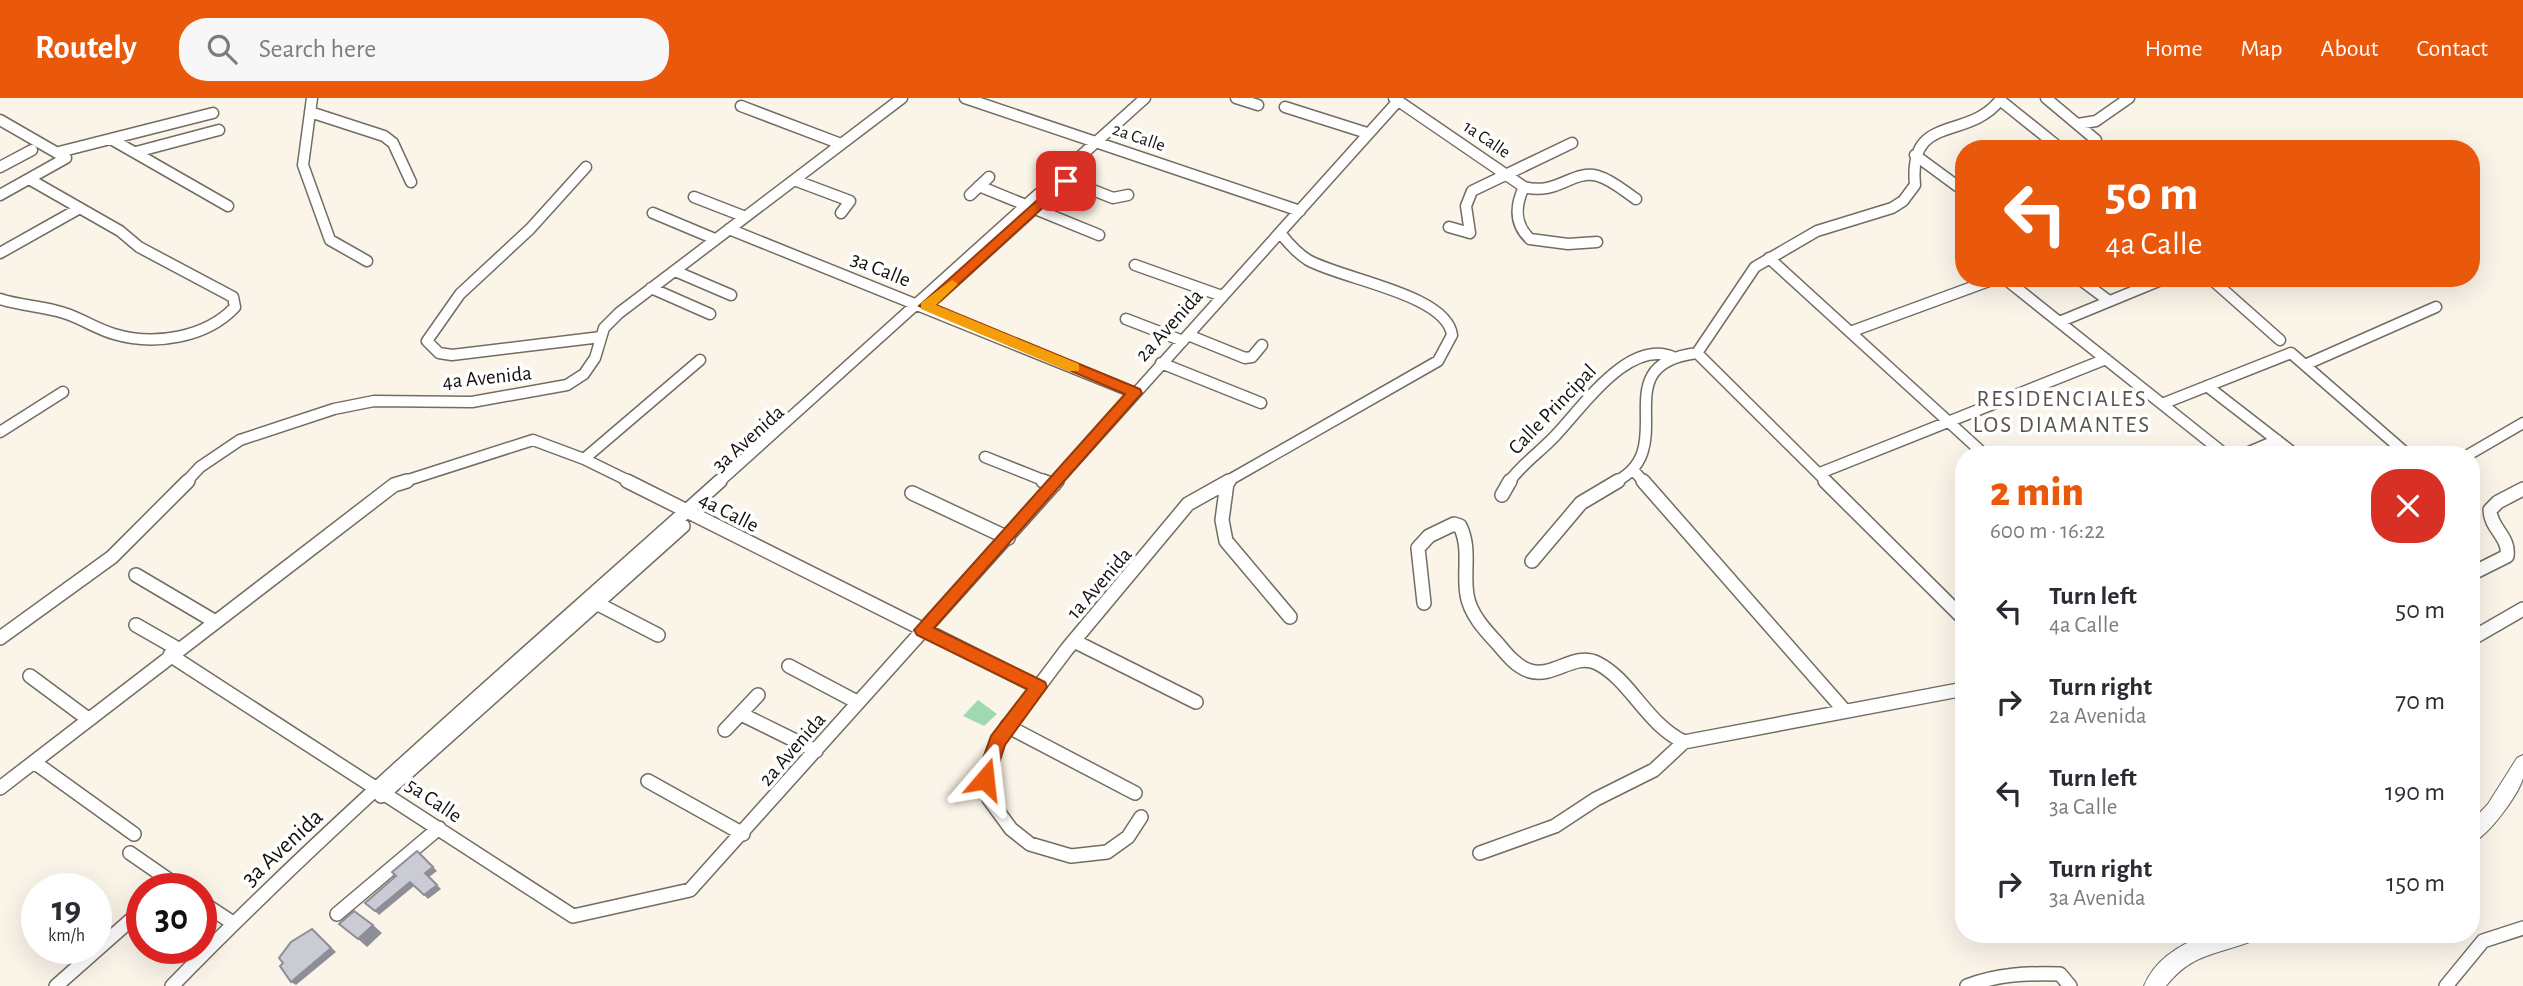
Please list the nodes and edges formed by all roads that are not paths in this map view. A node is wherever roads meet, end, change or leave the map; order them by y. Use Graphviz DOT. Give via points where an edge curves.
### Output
graph roads {
  1 [pos="313,98"];
  2 [pos="902,98"];
  3 [pos="965,98"];
  4 [pos="1145,98"];
  5 [pos="1157,98"];
  6 [pos="1236,98"];
  7 [pos="2046,98"];
  8 [pos="2129,98"];
  9 [pos="1396,99"];
  10 [pos="2000,99"];
  11 [pos="1258,105"];
  12 [pos="741,106"];
  13 [pos="1285,107"];
  14 [pos="310,112"];
  15 [pos="213,113"];
  16 [pos="0,120"];
  17 [pos="2078,124"];
  18 [pos="219,130"];
  19 [pos="1367,133"];
  20 [pos="111,139"];
  21 [pos="2050,140"];
  22 [pos="2096,140"];
  23 [pos="1101,142"];
  24 [pos="1572,143"];
  25 [pos="841,145"];
  26 [pos="32,150"];
  27 [pos="59,152"];
  28 [pos="136,152"];
  29 [pos="1915,155"];
  30 [pos="0,167"];
  31 [pos="586,167"];
  32 [pos="1508,174"];
  33 [pos="989,177"];
  34 [pos="1062,178"];
  35 [pos="29,179"];
  36 [pos="794,180"];
  37 [pos="411,182"];
  38 [pos="1955,184"];
  39 [pos="979,186"];
  40 [pos="1524,187"];
  41 [pos="0,195"];
  42 [pos="970,195"];
  43 [pos="1128,195"];
  44 [pos="694,197"];
  45 [pos="1636,199"];
  46 [pos="228,206"];
  47 [pos="80,208"];
  48 [pos="1030,208"];
  49 [pos="1300,211"];
  50 [pos="653,213"];
  51 [pos="841,213"];
  52 [pos="743,216"];
  53 [pos="1449,227"];
  54 [pos="729,229"];
  55 [pos="1281,234"];
  56 [pos="1099,235"];
  57 [pos="715,239"];
  58 [pos="1597,242"];
  59 [pos="0,253"];
  60 [pos="1769,258"];
  61 [pos="367,261"];
  62 [pos="1135,265"];
  63 [pos="675,271"];
  64 [pos="1972,287"];
  65 [pos="2015,287"];
  66 [pos="2090,287"];
  67 [pos="2145,287"];
  68 [pos="2220,287"];
  69 [pos="651,288"];
  70 [pos="731,295"];
  71 [pos="1222,296"];
  72 [pos="0,299"];
  73 [pos="2109,302"];
  74 [pos="921,305"];
  75 [pos="2436,307"];
  76 [pos="710,314"];
  77 [pos="1126,319"];
  78 [pos="2059,322"];
  79 [pos="1850,332"];
  80 [pos="601,337"];
  81 [pos="1185,338"];
  82 [pos="2280,340"];
  83 [pos="1262,345"];
  84 [pos="1697,352"];
  85 [pos="1675,358"];
  86 [pos="2106,359"];
  87 [pos="700,360"];
  88 [pos="1161,363"];
  89 [pos="2306,365"];
  90 [pos="2207,386"];
  91 [pos="63,393"];
  92 [pos="1135,393"];
  93 [pos="1261,402"];
  94 [pos="2162,404"];
  95 [pos="1948,422"];
  96 [pos="2523,423"];
  97 [pos="0,432"];
  98 [pos="2277,440"];
  99 [pos="1975,446"];
  100 [pos="2216,446"];
  101 [pos="2263,446"];
  102 [pos="2285,446"];
  103 [pos="2398,446"];
  104 [pos="2480,448"];
  105 [pos="985,457"];
  106 [pos="584,459"];
  107 [pos="1635,472"];
  108 [pos="1820,472"];
  109 [pos="1227,483"];
  110 [pos="1054,485"];
  111 [pos="2523,489"];
  112 [pos="912,493"];
  113 [pos="1502,495"];
  114 [pos="690,514"];
  115 [pos="1008,538"];
  116 [pos="1532,561"];
  117 [pos="2480,570"];
  118 [pos="136,575"];
  119 [pos="1424,603"];
  120 [pos="598,604"];
  121 [pos="1955,610"];
  122 [pos="2519,615"];
  123 [pos="1290,617"];
  124 [pos="214,621"];
  125 [pos="136,625"];
  126 [pos="923,630"];
  127 [pos="2480,634"];
  128 [pos="658,635"];
  129 [pos="0,638"];
  130 [pos="1074,641"];
  131 [pos="174,652"];
  132 [pos="789,666"];
  133 [pos="30,676"];
  134 [pos="1038,687"];
  135 [pos="1955,691"];
  136 [pos="758,695"];
  137 [pos="857,702"];
  138 [pos="1196,702"];
  139 [pos="1844,710"];
  140 [pos="741,714"];
  141 [pos="88,719"];
  142 [pos="1007,726"];
  143 [pos="725,730"];
  144 [pos="1684,742"];
  145 [pos="816,751"];
  146 [pos="34,762"];
  147 [pos="2523,763"];
  148 [pos="648,781"];
  149 [pos="2518,783"];
  150 [pos="0,788"];
  151 [pos="383,791"];
  152 [pos="1135,793"];
  153 [pos="364,802"];
  154 [pos="1141,817"];
  155 [pos="2480,825"];
  156 [pos="439,828"];
  157 [pos="134,834"];
  158 [pos="743,834"];
  159 [pos="131,853"];
  160 [pos="1480,853"];
  161 [pos="156,873"];
  162 [pos="690,890"];
  163 [pos="217,912"];
  164 [pos="337,914"];
  165 [pos="233,923"];
  166 [pos="126,924"];
  167 [pos="2523,928"];
  168 [pos="2480,942"];
  169 [pos="2213,943"];
  170 [pos="2478,943"];
  171 [pos="1980,984"];
  172 [pos="56,986"];
  173 [pos="172,986"];
  174 [pos="2070,986"];
  175 [pos="2154,986"];
  176 [pos="2446,986"];
  1 -- 14 [label="street"];
  2 -- 25 [label="street, 4a Avenida"];
  3 -- 23 [label="street, 2a Calle"];
  4 -- 23 [label="street, 3a Avenida"];
  5 -- 23 [label="street, 3a Avenida"];
  6 -- 11 [label="street"];
  7 -- 17 [label="street"];
  8 -- 17 [label="street" via="2096,121"];
  9 -- 19 [label="street, 2a Avenida"];
  9 -- 32 [label="street, 1a Calle"];
  10 -- 21 [label="street"];
  10 -- 29 [label="street" via="1982,119 1925,140"];
  12 -- 25 [label="street"];
  13 -- 19 [label="street"];
  14 -- 37 [label="street" via="384,136 393,143"];
  14 -- 61 [label="street" via="303,165 330,240"];
  15 -- 20 [label="street"];
  16 -- 27 [label="street"];
  17 -- 22 [label="street"];
  18 -- 28 [label="street"];
  19 -- 49 [label="street, 2a Avenida"];
  20 -- 27 [label="street"];
  20 -- 28 [label="street"];
  23 -- 34 [label="street, 3a Avenida"];
  23 -- 49 [label="street, 2a Calle"];
  24 -- 32 [label="street"];
  25 -- 36 [label="street, 4a Avenida"];
  26 -- 30 [label="street"];
  27 -- 35 [label="street" via="64,159"];
  28 -- 46 [label="street"];
  29 -- 38 [label="street"];
  29 -- 60 [label="street" via="1915,185 1903,201 1817,231"];
  31 -- 80 [label="street" via="460,294 427,341 439,353 452,355"];
  32 -- 40 [label="street, 1a Calle"];
  32 -- 53 [label="street" via="1468,197 1465,211 1470,233"];
  33 -- 39 [label="street"];
  34 -- 43 [label="street" via="1113,198"];
  34 -- 48 [label="street, 3a Avenida"];
  35 -- 41 [label="street"];
  35 -- 47 [label="street"];
  36 -- 51 [label="street" via="850,201"];
  36 -- 52 [label="street, 4a Avenida"];
  39 -- 42 [label="street"];
  39 -- 48 [label="street"];
  40 -- 45 [label="street" via="1549,190 1593,175"];
  40 -- 58 [label="street" via="1518,218 1530,239"];
  44 -- 52 [label="street"];
  47 -- 59 [label="street"];
  47 -- 72 [label="street" via="147,252 233,297 235,307 206,329 146,337 119,335 60,312"];
  48 -- 56 [label="street"];
  48 -- 74 [label="street, 3a Avenida"];
  49 -- 55 [label="street, 2a Avenida"];
  50 -- 57 [label="street"];
  52 -- 54 [label="street, 4a Avenida"];
  54 -- 57 [label="street, 4a Avenida"];
  54 -- 74 [label="street, 3a Calle"];
  55 -- 71 [label="street, 2a Avenida"];
  55 -- 109 [label="street, 1a Avenida" via="1310,261 1425,304 1441,314 1453,335 1449,349 1438,361"];
  57 -- 63 [label="street, 4a Avenida"];
  60 -- 79 [label="street"];
  60 -- 84 [label="street" via="1749,273"];
  62 -- 71 [label="street"];
  63 -- 69 [label="street, 4a Avenida"];
  63 -- 70 [label="street"];
  64 -- 79 [label="street"];
  65 -- 78 [label="street"];
  66 -- 73 [label="street"];
  67 -- 73 [label="street"];
  68 -- 82 [label="street"];
  69 -- 76 [label="street"];
  69 -- 80 [label="street, 4a Avenida" via="611,320"];
  71 -- 81 [label="street, 2a Avenida"];
  73 -- 78 [label="street"];
  74 -- 92 [label="street, 3a Calle"];
  74 -- 114 [label="street, 3a Avenida"];
  75 -- 89 [label="street"];
  77 -- 81 [label="street"];
  78 -- 86 [label="street"];
  79 -- 95 [label="street"];
  80 -- 129 [label="street, 4a Avenida" via="584,374 567,385 472,402 374,401 240,440 200,467 112,557"];
  81 -- 83 [label="street" via="1245,359"];
  81 -- 88 [label="street, 2a Avenida"];
  84 -- 85 [label="street"];
  84 -- 108 [label="street"];
  85 -- 107 [label="street" via="1654,370 1646,385 1648,443"];
  85 -- 113 [label="street, Calle Principal" via="1665,350 1653,353 1610,376 1511,479"];
  86 -- 94 [label="street"];
  86 -- 95 [label="street"];
  87 -- 106 [label="street"];
  88 -- 92 [label="street, 2a Avenida"];
  88 -- 93 [label="street"];
  89 -- 90 [label="street" via="2289,354"];
  89 -- 103 [label="street"];
  90 -- 94 [label="street"];
  90 -- 98 [label="street"];
  91 -- 97 [label="street"];
  92 -- 110 [label="street, 2a Avenida"];
  94 -- 100 [label="street"];
  95 -- 99 [label="street"];
  95 -- 108 [label="street"];
  96 -- 104 [label="street"];
  98 -- 101 [label="street"];
  98 -- 102 [label="street"];
  105 -- 110 [label="street"];
  106 -- 114 [label="street, 4a Calle"];
  106 -- 124 [label="street, 4a Calle" via="542,440 527,440 394,485"];
  107 -- 116 [label="street" via="1588,497"];
  107 -- 139 [label="street"];
  108 -- 121 [label="street"];
  109 -- 123 [label="street" via="1222,529 1226,543"];
  109 -- 130 [label="street, 1a Avenida" via="1188,504"];
  110 -- 115 [label="street, 2a Avenida"];
  111 -- 117 [label="street" via="2490,510 2490,522 2507,544 2508,553"];
  112 -- 115 [label="street"];
  114 -- 120 [label="street, 3a Avenida"];
  114 -- 126 [label="street, 4a Calle"];
  114 -- 151 [label="street, 3a Avenida"];
  115 -- 126 [label="street, 2a Avenida"];
  118 -- 124 [label="street"];
  119 -- 144 [label="street" via="1418,548 1444,528 1460,526 1467,596 1474,614 1519,668 1546,673 1585,659 1592,661 1624,687 1665,734"];
  120 -- 128 [label="street"];
  120 -- 151 [label="street, 3a Avenida"];
  122 -- 127 [label="street"];
  124 -- 131 [label="street"];
  125 -- 131 [label="street, 5a Calle"];
  126 -- 134 [label="street, 4a Calle"];
  126 -- 137 [label="street, 2a Avenida"];
  130 -- 134 [label="street, 1a Avenida"];
  130 -- 138 [label="street"];
  131 -- 141 [label="street"];
  131 -- 151 [label="street, 5a Calle"];
  132 -- 137 [label="street"];
  133 -- 141 [label="street"];
  134 -- 142 [label="street, 1a Avenida"];
  135 -- 139 [label="street"];
  136 -- 140 [label="street"];
  137 -- 145 [label="street, 2a Avenida"];
  139 -- 144 [label="street"];
  140 -- 143 [label="street"];
  140 -- 145 [label="street"];
  141 -- 146 [label="street"];
  142 -- 152 [label="street"];
  142 -- 154 [label="street, 1a Avenida" via="987,767 986,789 995,809 1021,838 1057,854 1098,853 1116,848"];
  144 -- 160 [label="street" via="1665,765 1633,784 1527,839"];
  145 -- 158 [label="street, 2a Avenida"];
  146 -- 150 [label="street"];
  146 -- 157 [label="street"];
  147 -- 149 [label="street"];
  148 -- 158 [label="street"];
  149 -- 155 [label="street"];
  151 -- 153 [label="street, 3a Avenida"];
  151 -- 156 [label="street, 5a Calle"];
  153 -- 165 [label="street, 3a Avenida"];
  156 -- 162 [label="street, 5a Calle" via="573,916"];
  156 -- 164 [label="street"];
  158 -- 162 [label="street, 2a Avenida"];
  159 -- 161 [label="street"];
  163 -- 165 [label="street"];
  165 -- 173 [label="street, 3a Avenida"];
  166 -- 172 [label="street"];
  167 -- 168 [label="street"];
  169 -- 175 [label="street" via="2188,950"];
  170 -- 176 [label="street"];
  171 -- 174 [label="street" via="2016,974 2060,974"];
}
